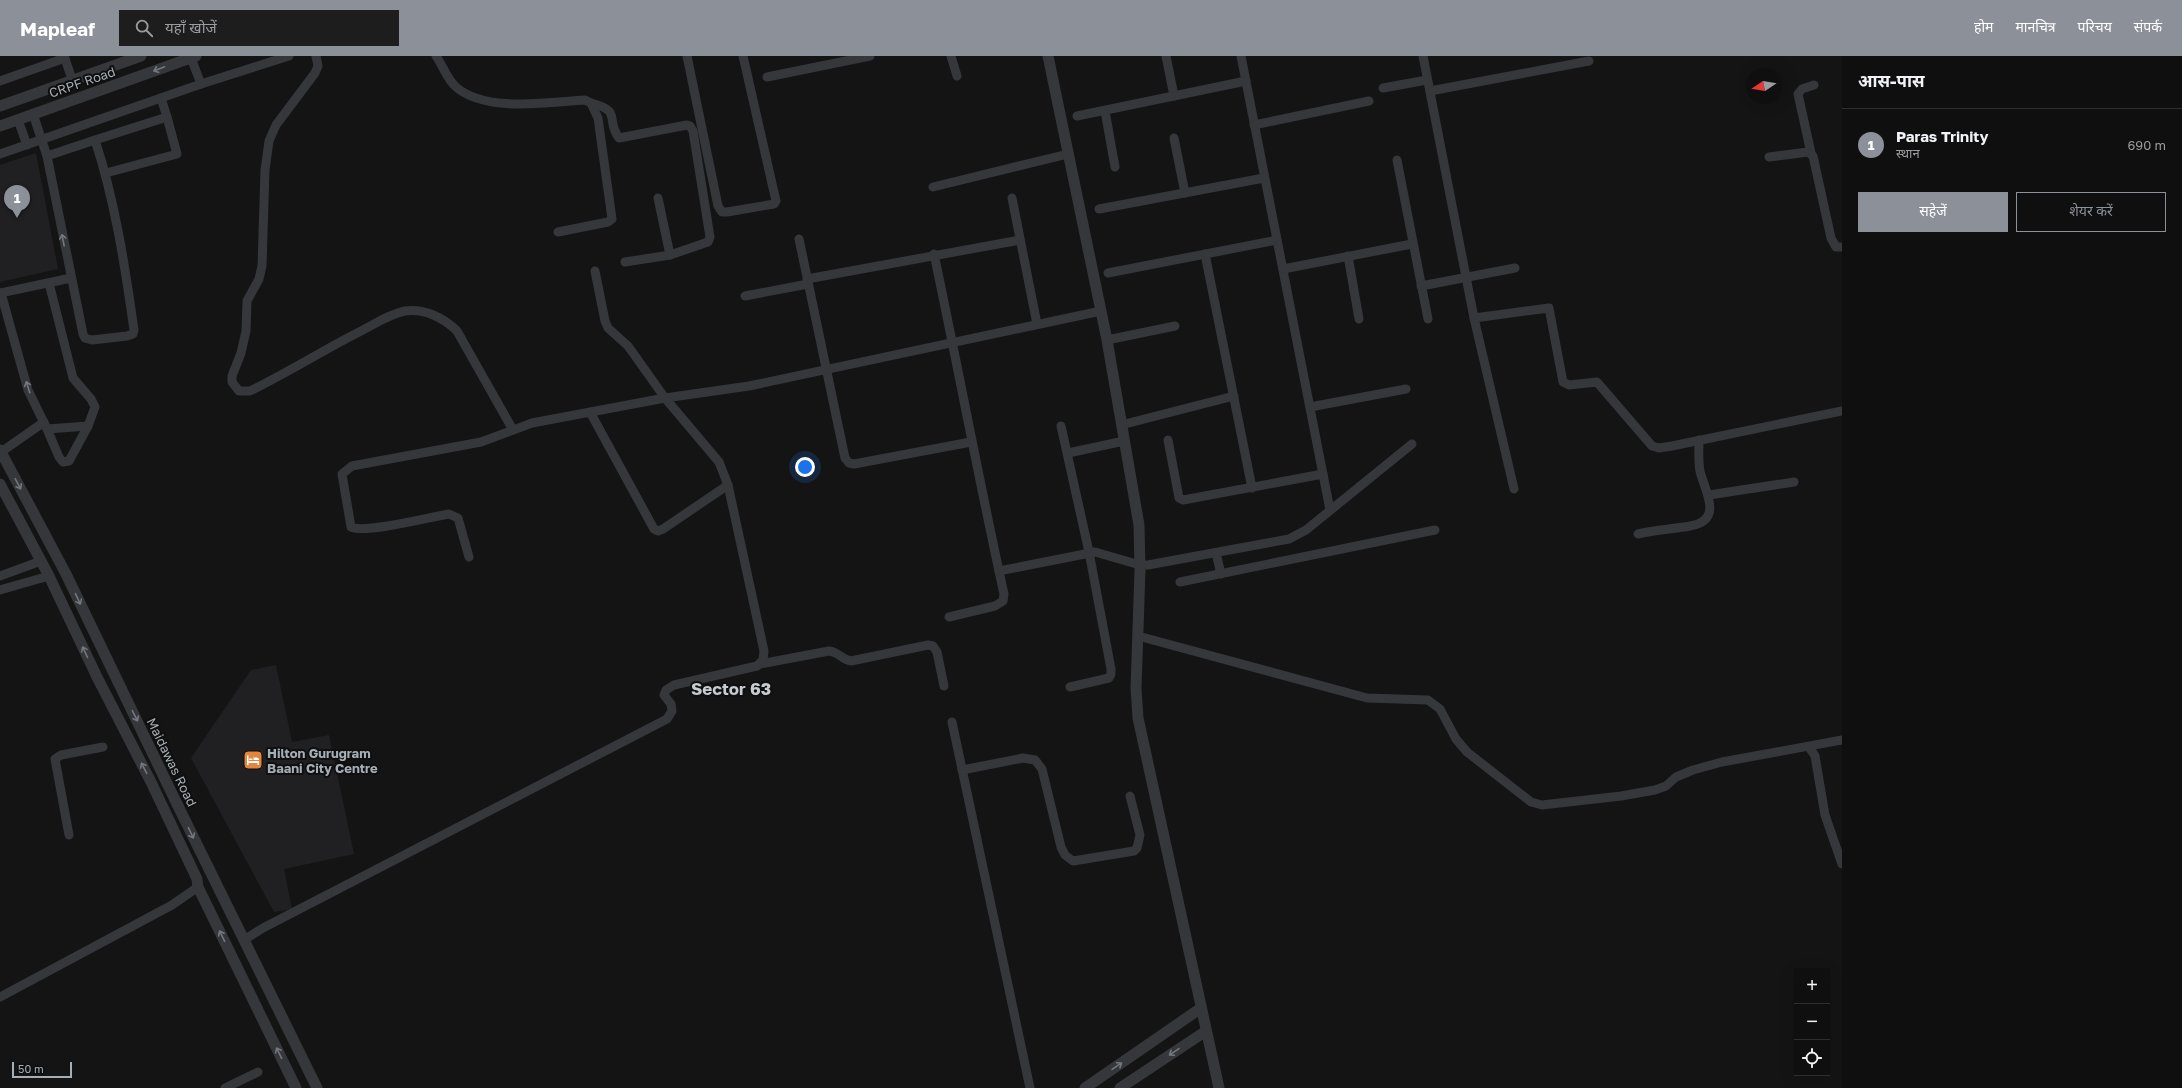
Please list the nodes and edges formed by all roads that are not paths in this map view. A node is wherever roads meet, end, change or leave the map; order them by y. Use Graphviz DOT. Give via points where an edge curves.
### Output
graph roads {
  1 [pos="141,56"];
  2 [pos="289,56"];
  3 [pos="316,56"];
  4 [pos="436,56"];
  5 [pos="687,56"];
  6 [pos="744,56"];
  7 [pos="868,56"];
  8 [pos="951,56"];
  9 [pos="1048,56"];
  10 [pos="1166,56"];
  11 [pos="1241,56"];
  12 [pos="1423,56"];
  13 [pos="65,57"];
  14 [pos="193,57"];
  15 [pos="1589,61"];
  16 [pos="956,76"];
  17 [pos="767,77"];
  18 [pos="74,79"];
  19 [pos="1427,80"];
  20 [pos="0,81"];
  21 [pos="1246,81"];
  22 [pos="201,84"];
  23 [pos="1814,85"];
  24 [pos="1383,88"];
  25 [pos="1430,90"];
  26 [pos="1174,96"];
  27 [pos="81,97"];
  28 [pos="161,98"];
  29 [pos="1369,101"];
  30 [pos="591,103"];
  31 [pos="0,106"];
  32 [pos="1105,111"];
  33 [pos="33,114"];
  34 [pos="1077,116"];
  35 [pos="167,117"];
  36 [pos="18,120"];
  37 [pos="1254,125"];
  38 [pos="0,126"];
  39 [pos="1174,138"];
  40 [pos="42,140"];
  41 [pos="95,140"];
  42 [pos="27,145"];
  43 [pos="1811,153"];
  44 [pos="0,154"];
  45 [pos="1068,154"];
  46 [pos="46,156"];
  47 [pos="1769,157"];
  48 [pos="1397,160"];
  49 [pos="1115,167"];
  50 [pos="106,173"];
  51 [pos="1264,178"];
  52 [pos="933,187"];
  53 [pos="1185,193"];
  54 [pos="658,198"];
  55 [pos="1012,198"];
  56 [pos="1099,209"];
  57 [pos="558,232"];
  58 [pos="799,239"];
  59 [pos="1020,240"];
  60 [pos="1277,240"];
  61 [pos="1412,244"];
  62 [pos="1842,247"];
  63 [pos="934,254"];
  64 [pos="1205,254"];
  65 [pos="670,255"];
  66 [pos="1348,256"];
  67 [pos="625,262"];
  68 [pos="1515,268"];
  69 [pos="1283,269"];
  70 [pos="595,271"];
  71 [pos="1108,273"];
  72 [pos="71,278"];
  73 [pos="1467,278"];
  74 [pos="807,282"];
  75 [pos="49,283"];
  76 [pos="1421,286"];
  77 [pos="0,293"];
  78 [pos="745,296"];
  79 [pos="1101,310"];
  80 [pos="1474,318"];
  81 [pos="1359,319"];
  82 [pos="1428,319"];
  83 [pos="1037,324"];
  84 [pos="1175,326"];
  85 [pos="1107,340"];
  86 [pos="953,343"];
  87 [pos="825,371"];
  88 [pos="1406,389"];
  89 [pos="1234,396"];
  90 [pos="665,398"];
  91 [pos="1310,407"];
  92 [pos="1842,411"];
  93 [pos="590,412"];
  94 [pos="46,425"];
  95 [pos="1121,425"];
  96 [pos="88,426"];
  97 [pos="1061,426"];
  98 [pos="512,430"];
  99 [pos="1168,440"];
  100 [pos="1699,440"];
  101 [pos="1124,441"];
  102 [pos="971,442"];
  103 [pos="1412,444"];
  104 [pos="1,451"];
  105 [pos="1068,453"];
  106 [pos="1323,474"];
  107 [pos="1794,482"];
  108 [pos="0,484"];
  109 [pos="728,485"];
  110 [pos="1252,488"];
  111 [pos="1514,489"];
  112 [pos="1710,496"];
  113 [pos="1330,510"];
  114 [pos="1435,530"];
  115 [pos="1638,534"];
  116 [pos="1089,552"];
  117 [pos="1216,553"];
  118 [pos="469,557"];
  119 [pos="41,561"];
  120 [pos="1140,565"];
  121 [pos="998,571"];
  122 [pos="1221,574"];
  123 [pos="0,576"];
  124 [pos="49,576"];
  125 [pos="1180,582"];
  126 [pos="0,590"];
  127 [pos="949,617"];
  128 [pos="1138,636"];
  129 [pos="760,664"];
  130 [pos="944,686"];
  131 [pos="1070,687"];
  132 [pos="952,722"];
  133 [pos="1842,740"];
  134 [pos="103,747"];
  135 [pos="1809,747"];
  136 [pos="962,770"];
  137 [pos="164,774"];
  138 [pos="151,782"];
  139 [pos="1130,796"];
  140 [pos="70,835"];
  141 [pos="1842,864"];
  142 [pos="198,887"];
  143 [pos="244,940"];
  144 [pos="0,997"];
  145 [pos="1201,1008"];
  146 [pos="1206,1031"];
  147 [pos="258,1072"];
  148 [pos="225,1088"];
  149 [pos="296,1088"];
  150 [pos="317,1088"];
  151 [pos="1030,1088"];
  152 [pos="1085,1088"];
  153 [pos="1120,1088"];
  154 [pos="1218,1088"];
  1 -- 18 [label="street"];
  2 -- 22 [label="street"];
  3 -- 98 [label="street" via="318,66 315,73 276,125 269,141 265,170 262,266 259,279 247,301 246,331 232,382 239,391 250,391 390,316 405,311 417,312 444,319 457,331"];
  4 -- 30 [label="street" via="455,86 464,93 486,100 508,104 585,100"];
  5 -- 6 [label="street" via="718,206 722,212 774,204 776,201"];
  7 -- 17 [label="street"];
  8 -- 16 [label="street"];
  9 -- 45 [label="street"];
  10 -- 26 [label="street"];
  11 -- 21 [label="street"];
  12 -- 19 [label="street"];
  13 -- 18 [label="street"];
  13 -- 20 [label="street"];
  14 -- 22 [label="street"];
  14 -- 27 [label="street, CRPF Road, one-way"];
  15 -- 25 [label="street"];
  18 -- 27 [label="street"];
  18 -- 31 [label="street"];
  19 -- 24 [label="street"];
  19 -- 25 [label="street"];
  21 -- 26 [label="street"];
  21 -- 37 [label="street"];
  22 -- 28 [label="street"];
  23 -- 43 [label="street" via="1798,94"];
  25 -- 73 [label="street"];
  26 -- 32 [label="street"];
  27 -- 33 [label="street, CRPF Road"];
  28 -- 35 [label="street"];
  28 -- 40 [label="street"];
  29 -- 37 [label="street"];
  30 -- 57 [label="street" via="598,118 612,219"];
  30 -- 65 [label="street" via="610,110 619,138 687,125 693,131 710,237 708,242"];
  32 -- 34 [label="street"];
  32 -- 49 [label="street"];
  33 -- 36 [label="street, CRPF Road"];
  33 -- 40 [label="street"];
  35 -- 41 [label="street"];
  35 -- 50 [label="street" via="177,154"];
  36 -- 38 [label="street, CRPF Road"];
  36 -- 42 [label="street"];
  37 -- 51 [label="street"];
  39 -- 53 [label="street"];
  40 -- 42 [label="street"];
  40 -- 46 [label="street"];
  41 -- 46 [label="street"];
  41 -- 50 [label="street"];
  42 -- 44 [label="street"];
  43 -- 47 [label="street"];
  43 -- 62 [label="street" via="1815,160 1830,238 1836,247"];
  45 -- 52 [label="street"];
  45 -- 79 [label="street"];
  72 -- 46 [label="street, one-way"];
  48 -- 61 [label="street"];
  50 -- 72 [label="street" via="130,301 133,334 92,340 85,338"];
  51 -- 53 [label="street"];
  51 -- 60 [label="street"];
  53 -- 56 [label="street"];
  54 -- 65 [label="street"];
  55 -- 59 [label="street"];
  58 -- 74 [label="street"];
  59 -- 63 [label="street"];
  59 -- 83 [label="street"];
  60 -- 64 [label="street"];
  60 -- 69 [label="street"];
  61 -- 66 [label="street"];
  61 -- 76 [label="street"];
  63 -- 74 [label="street"];
  63 -- 86 [label="street"];
  64 -- 71 [label="street"];
  64 -- 89 [label="street"];
  65 -- 67 [label="street"];
  66 -- 69 [label="street"];
  66 -- 81 [label="street"];
  68 -- 73 [label="street"];
  69 -- 91 [label="street"];
  70 -- 90 [label="street" via="608,328 628,346"];
  72 -- 75 [label="street"];
  73 -- 76 [label="street"];
  73 -- 80 [label="street"];
  74 -- 78 [label="street"];
  74 -- 87 [label="street"];
  75 -- 77 [label="street"];
  75 -- 96 [label="street" via="73,378 95,407"];
  76 -- 82 [label="street"];
  94 -- 77 [label="street, one-way" via="28,390"];
  79 -- 83 [label="street"];
  79 -- 85 [label="street"];
  80 -- 100 [label="street" via="1549,308 1563,382 1597,382 1652,446 1659,448"];
  80 -- 111 [label="street"];
  83 -- 86 [label="street"];
  84 -- 85 [label="street"];
  85 -- 95 [label="street"];
  86 -- 87 [label="street"];
  86 -- 102 [label="street"];
  87 -- 90 [label="street" via="749,386"];
  87 -- 102 [label="street" via="848,463"];
  88 -- 91 [label="street"];
  89 -- 95 [label="street"];
  89 -- 110 [label="street"];
  90 -- 93 [label="street"];
  90 -- 109 [label="street" via="719,462"];
  91 -- 106 [label="street"];
  92 -- 100 [label="street"];
  93 -- 98 [label="street" via="532,423"];
  93 -- 109 [label="street" via="654,529 663,529"];
  94 -- 96 [label="street"];
  94 -- 96 [label="street" via="63,462 69,461"];
  94 -- 104 [label="street"];
  95 -- 101 [label="street"];
  97 -- 105 [label="street"];
  98 -- 118 [label="street" via="481,442 352,466 342,474 351,527 355,530 449,514 458,518"];
  99 -- 110 [label="street" via="1179,498 1182,500"];
  100 -- 112 [label="street" via="1700,468"];
  101 -- 105 [label="street"];
  101 -- 120 [label="street" via="1139,525"];
  102 -- 121 [label="street"];
  103 -- 113 [label="street"];
  104 -- 137 [label="street, Maidawas Road, one-way" via="66,574"];
  105 -- 116 [label="street"];
  106 -- 110 [label="street"];
  106 -- 113 [label="street"];
  107 -- 112 [label="street"];
  108 -- 119 [label="street"];
  109 -- 129 [label="street" via="764,651"];
  112 -- 115 [label="street" via="1709,513 1700,522 1691,526"];
  113 -- 117 [label="street" via="1298,536"];
  114 -- 122 [label="street"];
  116 -- 120 [label="street" via="1101,552"];
  116 -- 121 [label="street"];
  116 -- 131 [label="street" via="1112,674 1104,680"];
  117 -- 120 [label="street"];
  117 -- 122 [label="street"];
  119 -- 123 [label="street"];
  119 -- 124 [label="street"];
  120 -- 128 [label="street"];
  121 -- 127 [label="street" via="1004,594 1000,604"];
  122 -- 125 [label="street"];
  124 -- 126 [label="street"];
  138 -- 124 [label="street, one-way"];
  128 -- 135 [label="street" via="1367,698 1428,700 1437,706 1466,752 1532,802 1542,805 1655,790 1693,770 1722,762"];
  128 -- 145 [label="street" via="1138,718"];
  129 -- 130 [label="street" via="829,651 851,661 928,645 933,646 938,652"];
  129 -- 143 [label="street" via="674,684 664,695 671,704 672,711 667,718"];
  132 -- 136 [label="street"];
  133 -- 135 [label="street"];
  134 -- 140 [label="street" via="61,755 55,759"];
  135 -- 141 [label="street" via="1815,756 1826,815"];
  136 -- 139 [label="street" via="1023,758 1035,760 1042,769 1061,847 1065,855 1073,861 1134,851 1137,848 1140,835"];
  136 -- 151 [label="street"];
  137 -- 138 [label="street"];
  137 -- 143 [label="street, Maidawas Road, one-way"];
  138 -- 142 [label="street" via="197,879"];
  142 -- 144 [label="street" via="172,905"];
  149 -- 142 [label="street, one-way"];
  143 -- 150 [label="street, Maidawas Road"];
  145 -- 146 [label="street"];
  152 -- 145 [label="street, one-way"];
  146 -- 153 [label="street, one-way"];
  146 -- 154 [label="street"];
  147 -- 148 [label="street"];
}
